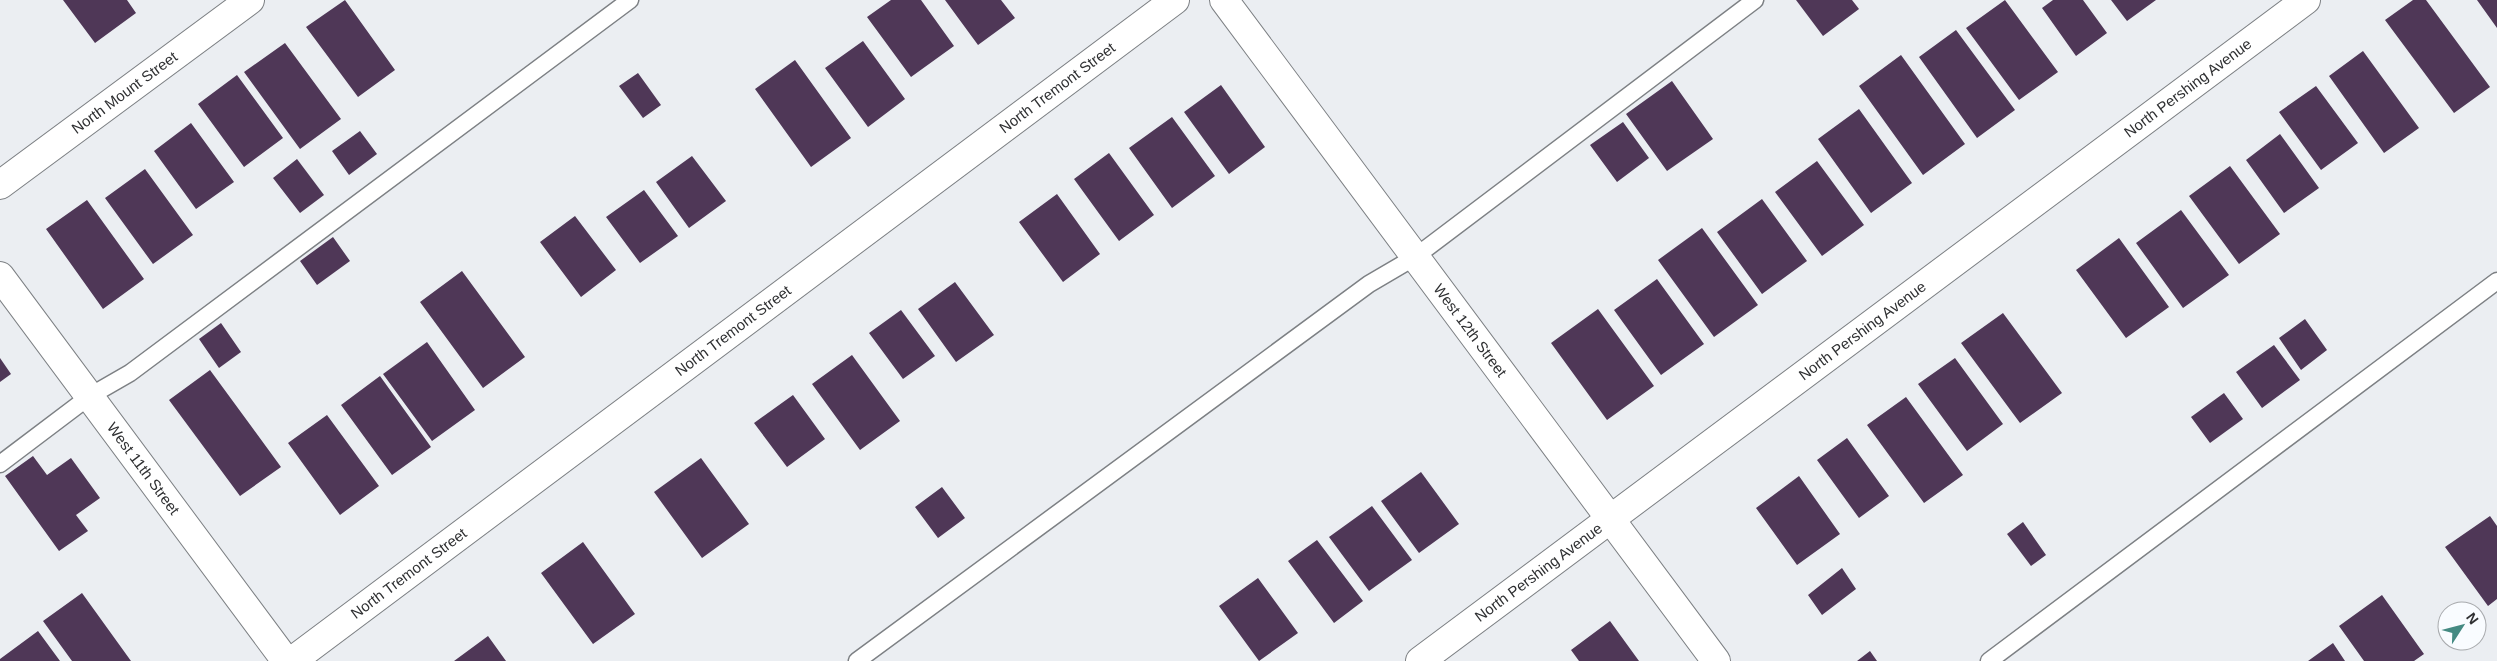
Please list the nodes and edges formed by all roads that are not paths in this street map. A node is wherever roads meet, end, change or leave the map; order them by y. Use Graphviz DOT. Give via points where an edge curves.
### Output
graph roads {
  1 [pos="250,0"];
  2 [pos="630,0"];
  3 [pos="1175,0"];
  4 [pos="1224,0"];
  5 [pos="1755,0"];
  6 [pos="2306,0"];
  7 [pos="0,185"];
  8 [pos="1415,256"];
  9 [pos="0,276"];
  10 [pos="2497,281"];
  11 [pos="90,396"];
  12 [pos="0,464"];
  13 [pos="1611,518"];
  14 [pos="286,661"];
  15 [pos="292,661"];
  16 [pos="857,661"];
  17 [pos="1420,661"];
  18 [pos="1716,661"];
  19 [pos="1989,661"];
  1 -- 7 [label="street, North Mount Street"];
  2 -- 11 [label="lane" via="130,373"];
  3 -- 15 [label="street, North Tremont Street"];
  4 -- 8 [label="street, West 12th Street"];
  5 -- 8 [label="lane"];
  6 -- 13 [label="street, North Pershing Avenue"];
  8 -- 13 [label="street, West 12th Street"];
  8 -- 16 [label="lane" via="1369,284"];
  9 -- 11 [label="street, West 11th Street"];
  10 -- 19 [label="lane"];
  11 -- 12 [label="lane"];
  11 -- 14 [label="street, West 11th Street"];
  13 -- 17 [label="street, North Pershing Avenue"];
  13 -- 18 [label="street, West 12th Street"];
}
